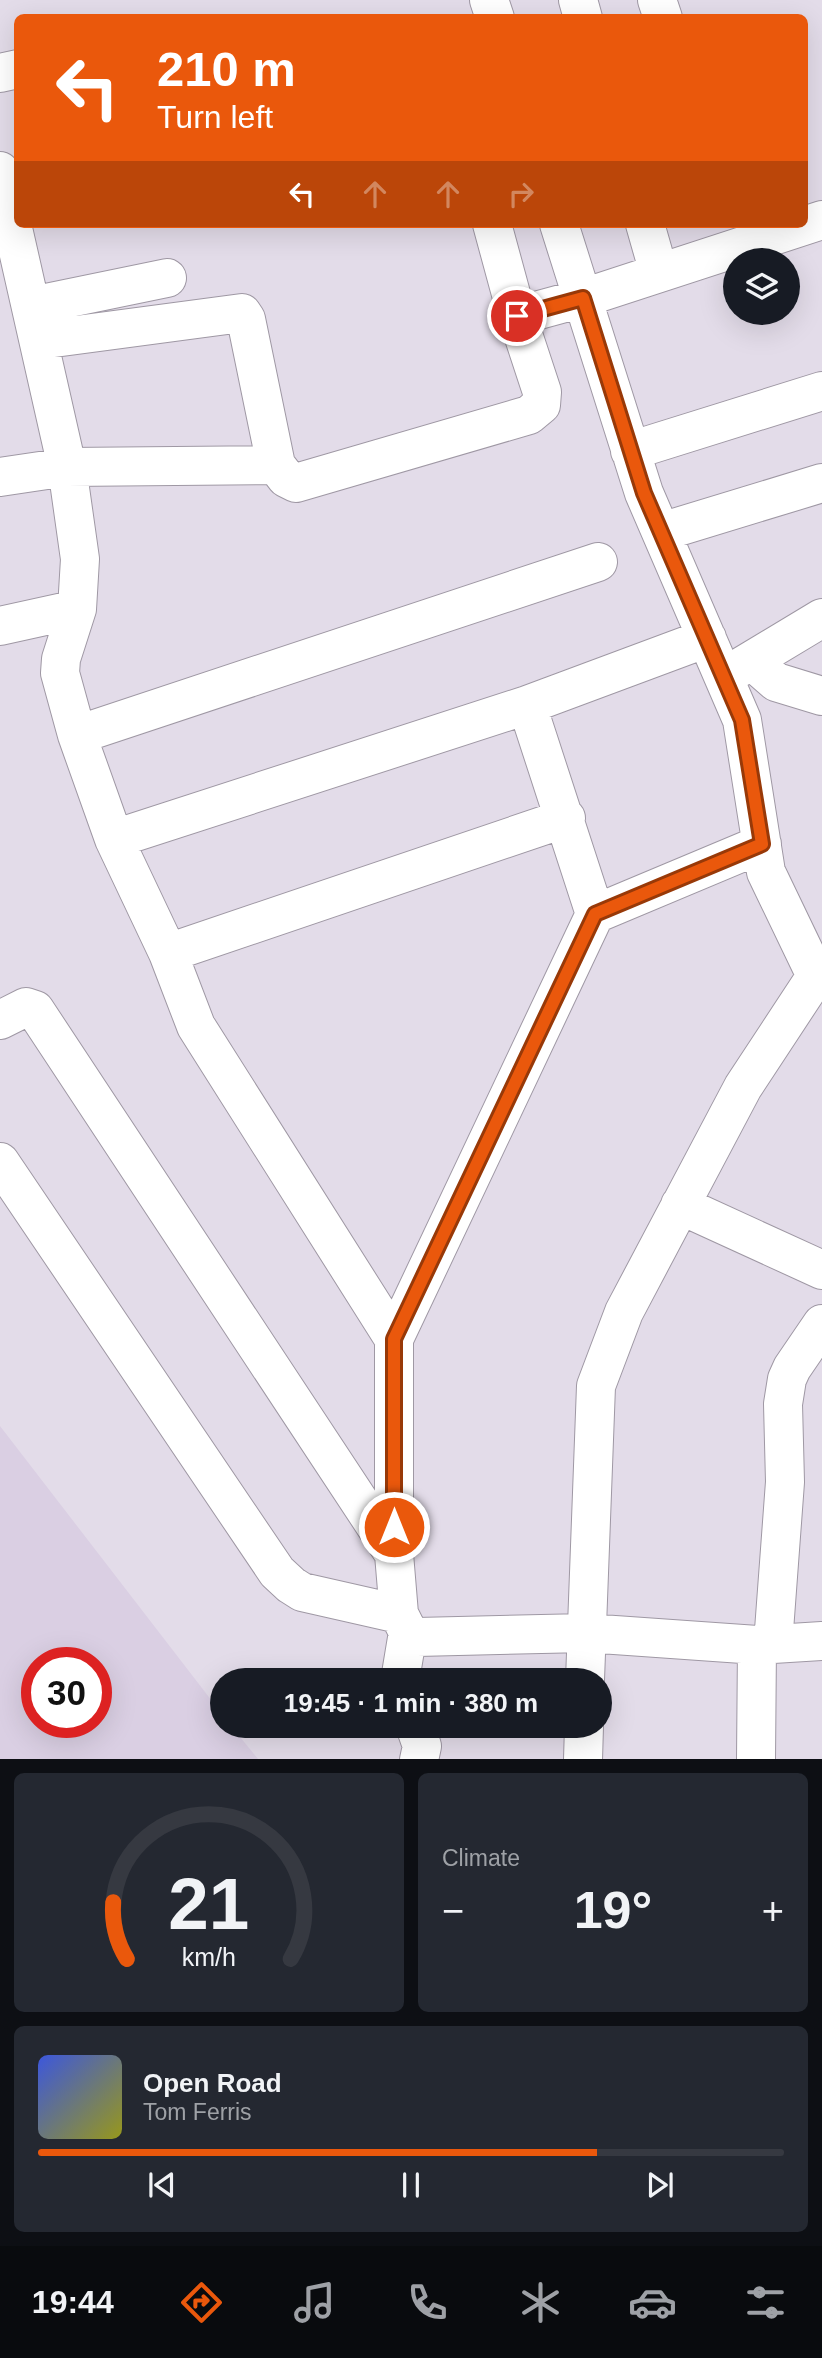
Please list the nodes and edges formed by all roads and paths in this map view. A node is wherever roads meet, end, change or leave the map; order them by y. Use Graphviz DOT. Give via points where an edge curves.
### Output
graph roads {
  1 [pos="0,171"];
  2 [pos="493,228"];
  3 [pos="560,228"];
  4 [pos="646,228"];
  5 [pos="778,228"];
  6 [pos="735,236"];
  7 [pos="659,273"];
  8 [pos="167,278"];
  9 [pos="583,298"];
  10 [pos="517,316"];
  11 [pos="35,323"];
  12 [pos="822,391"];
  13 [pos="630,450"];
  14 [pos="276,465"];
  15 [pos="67,467"];
  16 [pos="0,477"];
  17 [pos="822,483"];
  18 [pos="661,532"];
  19 [pos="598,562"];
  20 [pos="77,609"];
  21 [pos="822,618"];
  22 [pos="0,626"];
  23 [pos="707,638"];
  24 [pos="738,669"];
  25 [pos="822,696"];
  26 [pos="527,705"];
  27 [pos="77,735"];
  28 [pos="566,818"];
  29 [pos="114,839"];
  30 [pos="762,844"];
  31 [pos="595,914"];
  32 [pos="168,953"];
  33 [pos="819,974"];
  34 [pos="0,1020"];
  35 [pos="0,1162"];
  36 [pos="680,1205"];
  37 [pos="822,1270"];
  38 [pos="822,1324"];
  39 [pos="394,1339"];
  40 [pos="394,1554"];
  41 [pos="404,1623"];
  42 [pos="586,1633"];
  43 [pos="822,1641"];
  44 [pos="765,1644"];
  45 [pos="401,1668"];
  46 [pos="585,1668"];
  47 [pos="419,1738"];
  48 [pos="584,1738"];
  49 [pos="419,1759"];
  50 [pos="583,1759"];
  51 [pos="756,1759"];
  1 -- 11 [label="street"];
  2 -- 10 [label="street"];
  3 -- 9 [label="street"];
  4 -- 7 [label="street"];
  5 -- 6 [label="street"];
  6 -- 7 [label="street"];
  7 -- 9 [label="street"];
  8 -- 11 [label="street"];
  9 -- 10 [label="street"];
  9 -- 13 [label="street"];
  10 -- 14 [label="street" via="542,393 541,405 529,415 296,483"];
  11 -- 14 [label="street" via="242,313"];
  11 -- 15 [label="street"];
  12 -- 13 [label="street"];
  13 -- 18 [label="street"];
  14 -- 15 [label="street"];
  15 -- 16 [label="street"];
  15 -- 20 [label="street" via="80,559"];
  17 -- 18 [label="street"];
  18 -- 23 [label="street"];
  19 -- 27 [label="street"];
  20 -- 22 [label="street"];
  20 -- 27 [label="street" via="60,674"];
  21 -- 24 [label="street"];
  23 -- 24 [label="street"];
  23 -- 26 [label="street"];
  24 -- 25 [label="street"];
  24 -- 30 [label="street"];
  26 -- 28 [label="street"];
  26 -- 29 [label="street"];
  27 -- 29 [label="street"];
  28 -- 31 [label="street"];
  28 -- 32 [label="street"];
  29 -- 32 [label="street"];
  30 -- 31 [label="street"];
  30 -- 33 [label="street" via="766,872"];
  31 -- 39 [label="street"];
  32 -- 39 [label="street" via="196,1026"];
  33 -- 36 [label="street" via="743,1087"];
  34 -- 40 [label="street" via="26,1007 36,1010"];
  35 -- 41 [label="street" via="278,1572 302,1592"];
  36 -- 37 [label="street"];
  36 -- 42 [label="street" via="624,1312 596,1386"];
  38 -- 44 [label="street" via="792,1368 783,1404 785,1482"];
  39 -- 40 [label="street"];
  40 -- 41 [label="street"];
  41 -- 42 [label="street" via="417,1636"];
  41 -- 45 [label="street"];
  42 -- 44 [label="street"];
  42 -- 46 [label="street"];
  43 -- 44 [label="street"];
  44 -- 51 [label="street"];
  47 -- 49 [label="street"];
  48 -- 50 [label="street"];
}
